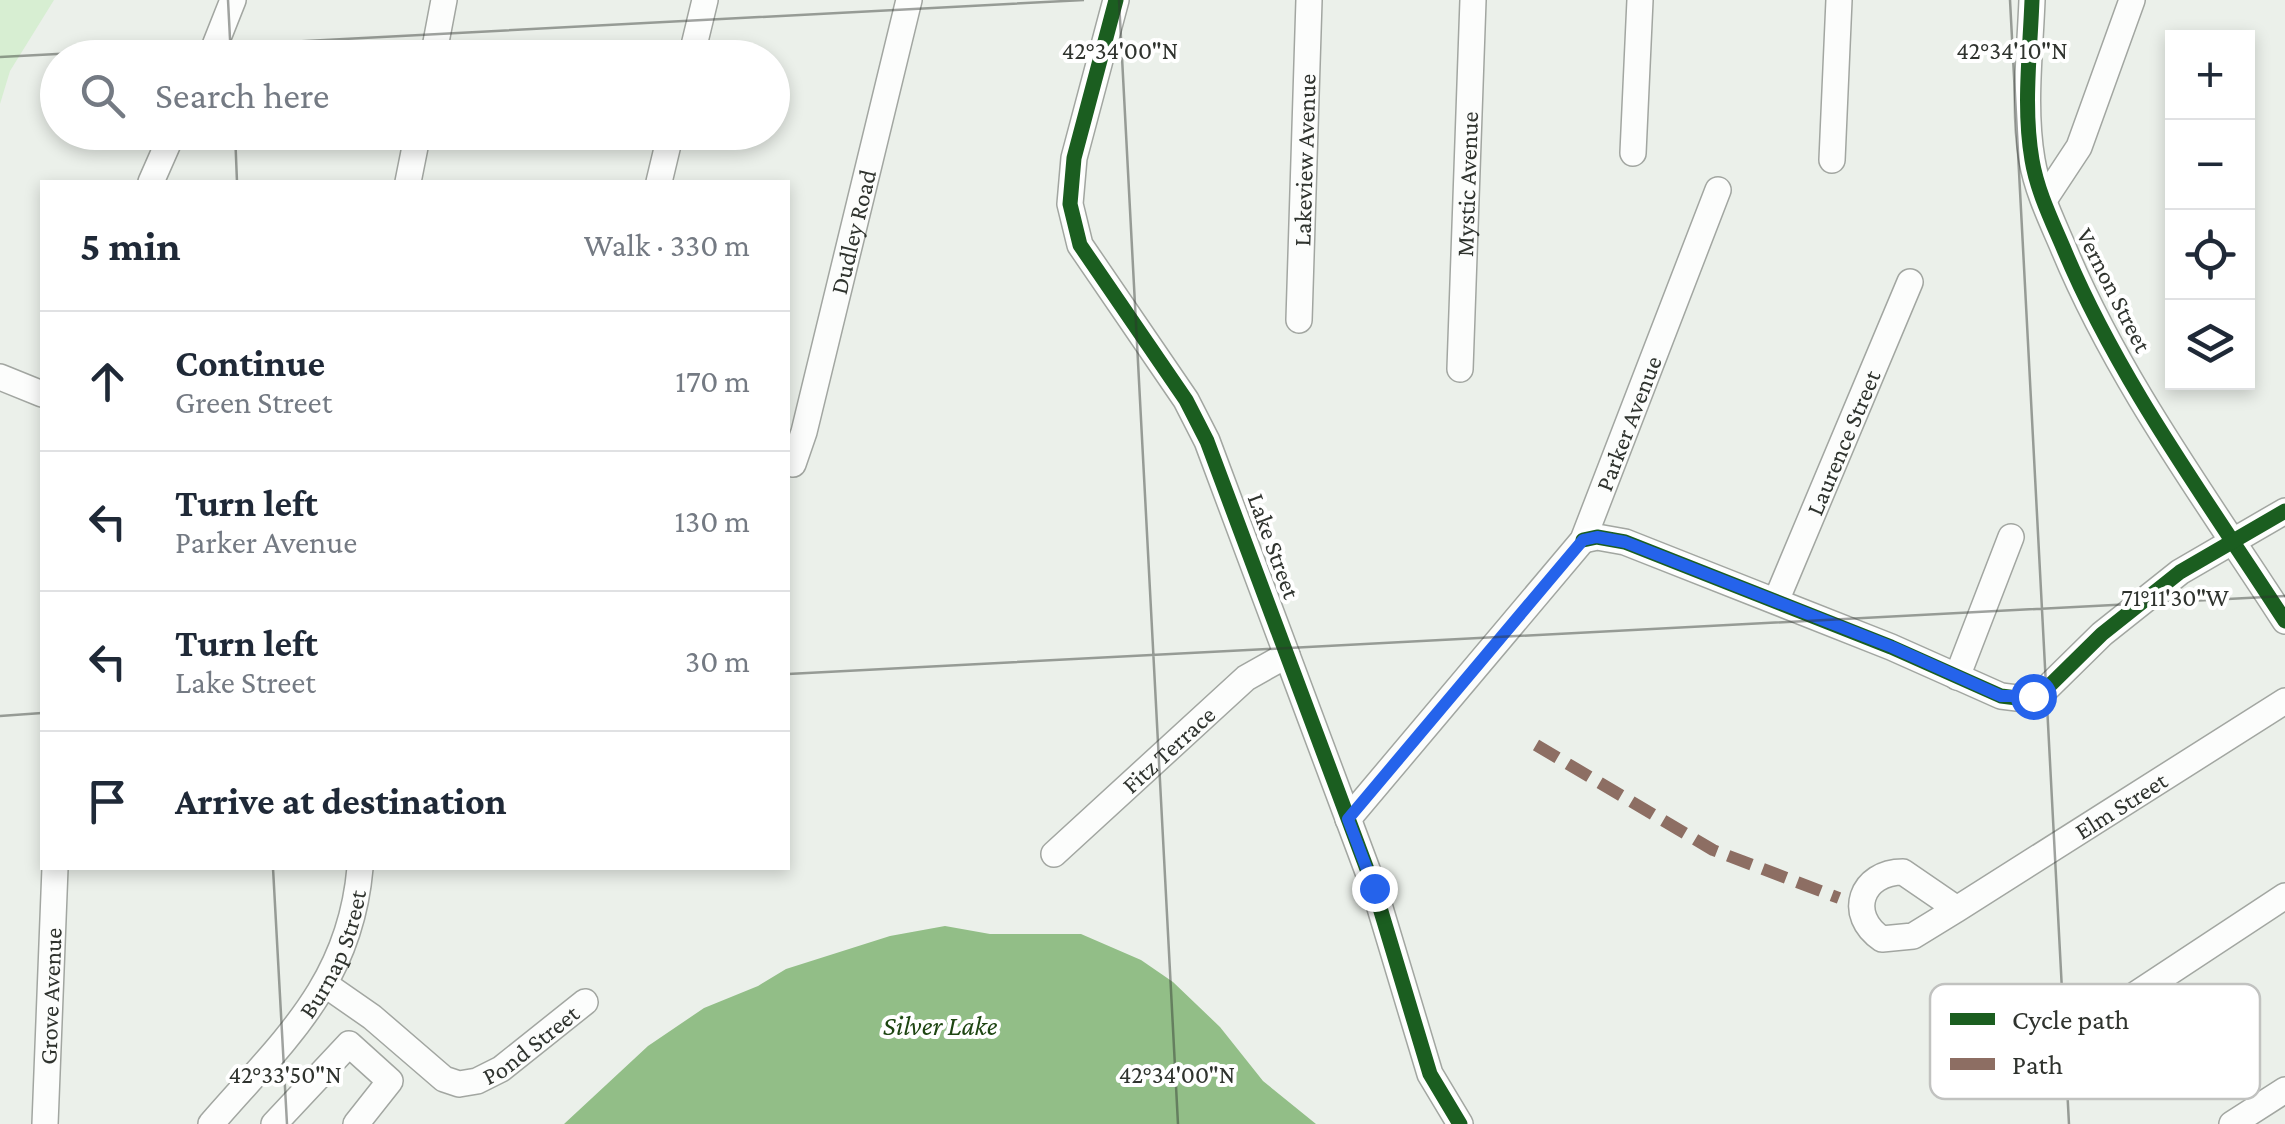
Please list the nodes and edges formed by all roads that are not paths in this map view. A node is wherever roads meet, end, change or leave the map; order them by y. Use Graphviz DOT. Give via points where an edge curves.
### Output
graph roads {
  1 [pos="233,0"];
  2 [pos="444,0"];
  3 [pos="705,0"];
  4 [pos="909,0"];
  5 [pos="1116,0"];
  6 [pos="1310,0"];
  7 [pos="1474,0"];
  8 [pos="1640,0"];
  9 [pos="1839,0"];
  10 [pos="2032,0"];
  11 [pos="2132,0"];
  12 [pos="217,40"];
  13 [pos="436,40"];
  14 [pos="695,40"];
  15 [pos="165,150"];
  16 [pos="414,150"];
  17 [pos="667,150"];
  18 [pos="1633,153"];
  19 [pos="1832,160"];
  20 [pos="152,180"];
  21 [pos="408,180"];
  22 [pos="659,180"];
  23 [pos="1718,190"];
  24 [pos="2044,200"];
  25 [pos="1910,282"];
  26 [pos="1299,320"];
  27 [pos="1460,369"];
  28 [pos="0,376"];
  29 [pos="40,393"];
  30 [pos="790,464"];
  31 [pos="2285,511"];
  32 [pos="2011,538"];
  33 [pos="1583,540"];
  34 [pos="2233,540"];
  35 [pos="1776,601"];
  36 [pos="2285,621"];
  37 [pos="1287,654"];
  38 [pos="1957,677"];
  39 [pos="2285,702"];
  40 [pos="1348,819"];
  41 [pos="1054,854"];
  42 [pos="55,870"];
  43 [pos="360,870"];
  44 [pos="2285,896"];
  45 [pos="1956,909"];
  46 [pos="2152,984"];
  47 [pos="326,985"];
  48 [pos="586,1002"];
  49 [pos="2285,1090"];
  50 [pos="275,1123"];
  51 [pos="45,1124"];
  52 [pos="211,1124"];
  53 [pos="356,1124"];
  54 [pos="1460,1124"];
  55 [pos="2232,1124"];
  1 -- 12 [label="street"];
  2 -- 13 [label="street"];
  3 -- 14 [label="street"];
  4 -- 30 [label="street, Dudley Road"];
  5 -- 37 [label="street, Lake Street" via="1074,158 1074,225 1089,262 1198,420"];
  6 -- 26 [label="street, Lakeview Avenue"];
  7 -- 27 [label="street, Mystic Avenue"];
  8 -- 18 [label="street"];
  9 -- 19 [label="street"];
  10 -- 24 [label="street, Vernon Street" via="2028,118"];
  11 -- 24 [label="street" via="2079,148"];
  15 -- 20 [label="street"];
  16 -- 21 [label="street"];
  17 -- 22 [label="street"];
  23 -- 33 [label="street, Parker Avenue"];
  24 -- 34 [label="street, Vernon Street" via="2098,322"];
  25 -- 35 [label="street, Laurence Street"];
  28 -- 29 [label="street"];
  31 -- 34 [label="street"];
  32 -- 38 [label="street"];
  33 -- 35 [label="street" via="1625,542"];
  33 -- 40 [label="street, Parker Avenue"];
  34 -- 36 [label="street, Vernon Street"];
  34 -- 38 [label="street" via="2130,611 2042,693 2001,696"];
  35 -- 38 [label="street"];
  37 -- 40 [label="street, Lake Street"];
  37 -- 41 [label="street, Fitz Terrace" via="1246,678"];
  39 -- 45 [label="street, Elm Street"];
  40 -- 54 [label="street, Lake Street" via="1427,1065"];
  42 -- 51 [label="street, Grove Avenue"];
  43 -- 47 [label="street, Burnap Street" via="346,943"];
  44 -- 46 [label="street"];
  47 -- 48 [label="street, Pond Street" via="444,1079 460,1084 501,1069"];
  47 -- 52 [label="street, Burnap Street"];
  49 -- 55 [label="street"];
  50 -- 53 [label="street" via="349,1044 390,1083"];
}
